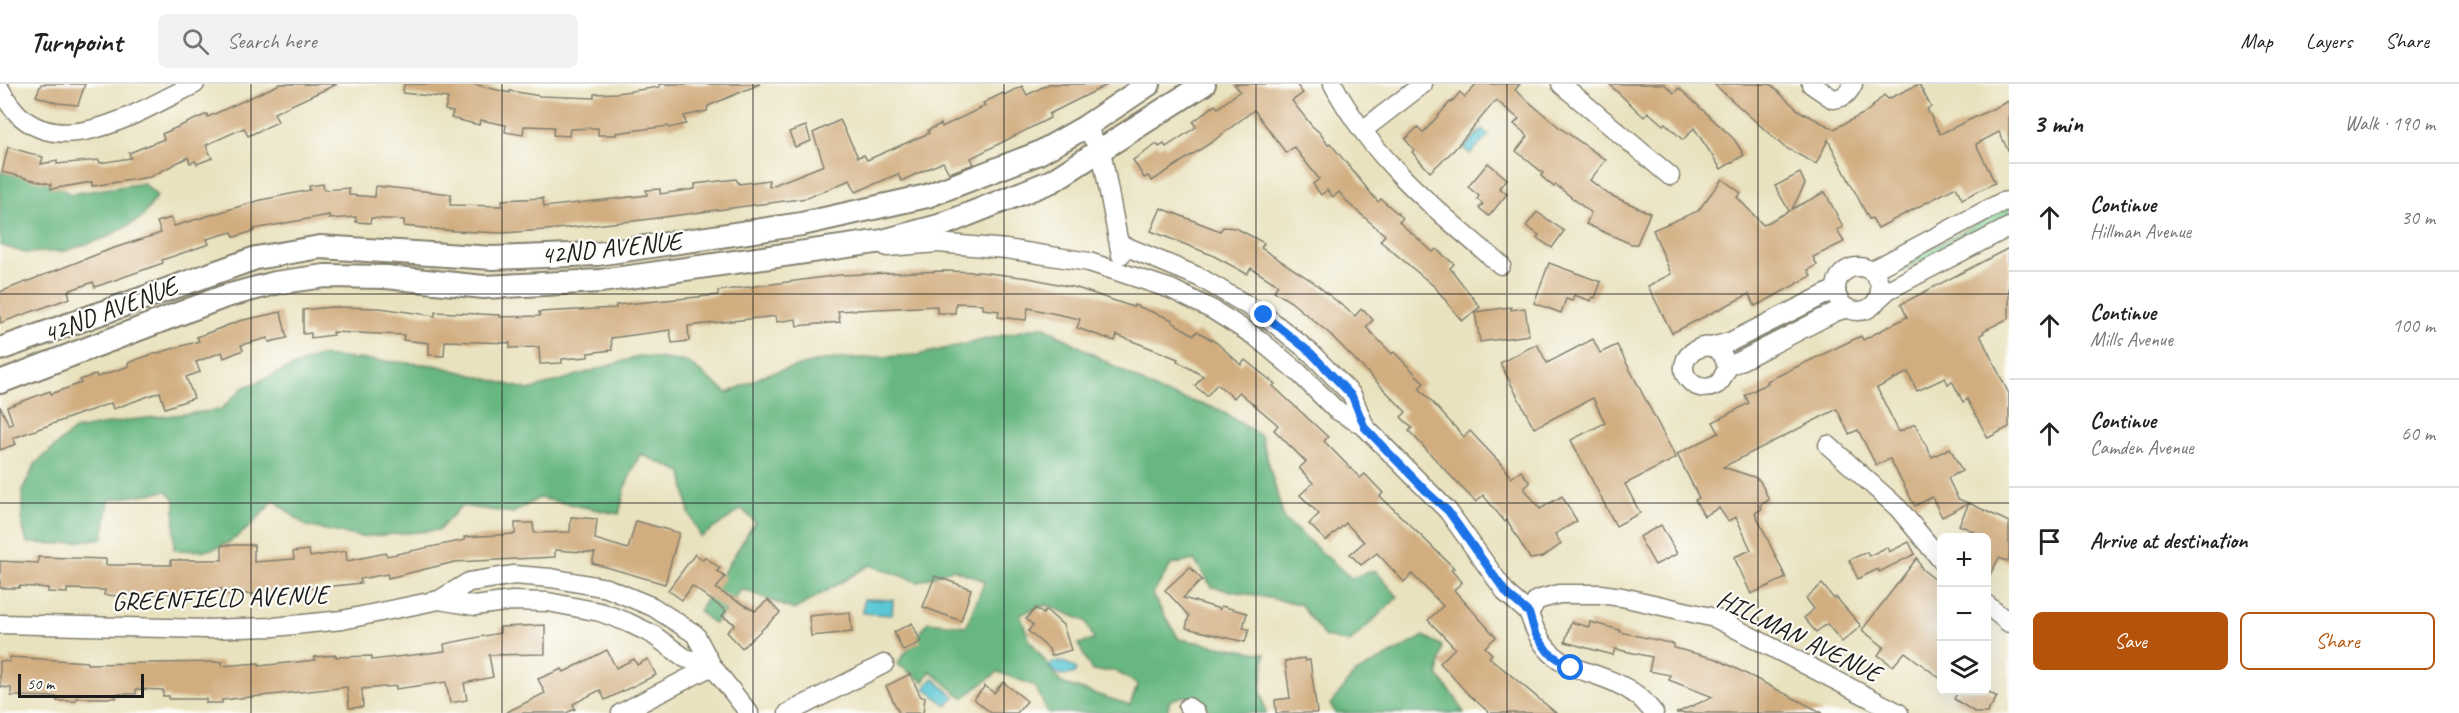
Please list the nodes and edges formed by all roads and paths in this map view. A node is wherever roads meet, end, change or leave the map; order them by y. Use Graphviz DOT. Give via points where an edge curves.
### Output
graph roads {
  1 [pos="195,84"];
  2 [pos="1149,84"];
  3 [pos="1204,84"];
  4 [pos="1333,84"];
  5 [pos="1423,84"];
  6 [pos="1561,84"];
  7 [pos="1811,84"];
  8 [pos="1853,84"];
  9 [pos="0,89"];
  10 [pos="0,107"];
  11 [pos="19,116"];
  12 [pos="1085,127"];
  13 [pos="1363,130"];
  14 [pos="1101,150"];
  15 [pos="1670,176"];
  16 [pos="2009,201"];
  17 [pos="2009,227"];
  18 [pos="1120,244"];
  19 [pos="808,253"];
  20 [pos="1501,265"];
  21 [pos="1871,271"];
  22 [pos="1124,272"];
  23 [pos="1836,289"];
  24 [pos="1878,299"];
  25 [pos="1847,308"];
  26 [pos="1711,347"];
  27 [pos="0,350"];
  28 [pos="1727,369"];
  29 [pos="0,382"];
  30 [pos="1365,428"];
  31 [pos="1828,445"];
  32 [pos="1937,556"];
  33 [pos="439,600"];
  34 [pos="1991,608"];
  35 [pos="1529,613"];
  36 [pos="2009,623"];
  37 [pos="0,624"];
  38 [pos="884,664"];
  39 [pos="712,666"];
  40 [pos="621,713"];
  41 [pos="749,713"];
  42 [pos="788,713"];
  43 [pos="1654,713"];
  44 [pos="1899,713"];
  1 -- 11 [label="street" via="106,127 81,133 53,131"];
  2 -- 12 [label="street, 42ND AVENUE"];
  3 -- 14 [label="street, 42ND AVENUE"];
  4 -- 13 [label="street"];
  5 -- 13 [label="street"];
  6 -- 15 [label="street"];
  7 -- 8 [label="street" via="1833,99 1842,98"];
  9 -- 11 [label="street"];
  10 -- 11 [label="street"];
  12 -- 14 [label="street"];
  12 -- 27 [label="street, 42ND AVENUE" via="1039,153 927,196 801,224 597,255 493,258 320,247 256,258"];
  13 -- 20 [label="street" via="1392,168"];
  14 -- 18 [label="street"];
  14 -- 19 [label="street, 42ND AVENUE" via="1052,181 939,226 883,241"];
  16 -- 21 [label="street"];
  17 -- 24 [label="street" via="1888,290"];
  18 -- 22 [label="street"];
  18 -- 30 [label="street" via="1199,277 1264,315 1311,353 1352,396"];
  19 -- 22 [label="street" via="938,243 1006,249 1089,262"];
  19 -- 29 [label="street, 42ND AVENUE" via="601,281 484,287 386,277 325,276 274,283 223,297"];
  21 -- 23 [label="street" via="1856,267 1848,270 1841,274"];
  21 -- 24 [label="street" via="1880,285"];
  22 -- 30 [label="street" via="1171,289 1248,332 1299,373 1335,409"];
  23 -- 25 [label="street" via="1837,297"];
  23 -- 26 [label="street" via="1731,342"];
  24 -- 25 [label="street" via="1868,309"];
  25 -- 28 [label="street"];
  26 -- 28 [label="street" via="1723,355"];
  26 -- 28 [label="street" via="1698,348 1688,356 1685,369 1690,381 1701,388 1715,386"];
  30 -- 35 [label="street" via="1448,511 1507,594"];
  31 -- 32 [label="street" via="1898,508"];
  33 -- 37 [label="street, GREENFIELD AVENUE" via="342,620 274,627"];
  33 -- 39 [label="street, GREENFIELD AVENUE" via="475,606 548,602 600,612 652,634 685,658"];
  33 -- 39 [label="street, GREENFIELD AVENUE" via="469,582 514,575 607,588 653,607 695,634"];
  34 -- 36 [label="street"];
  35 -- 43 [label="street" via="1535,633 1548,652 1571,668 1615,683 1638,696"];
  35 -- 44 [label="street, HILLMAN AVENUE" via="1537,600 1582,593 1622,597 1714,618"];
  38 -- 42 [label="street"];
  39 -- 40 [label="street"];
  39 -- 41 [label="street, GREENFIELD AVENUE"];
}
